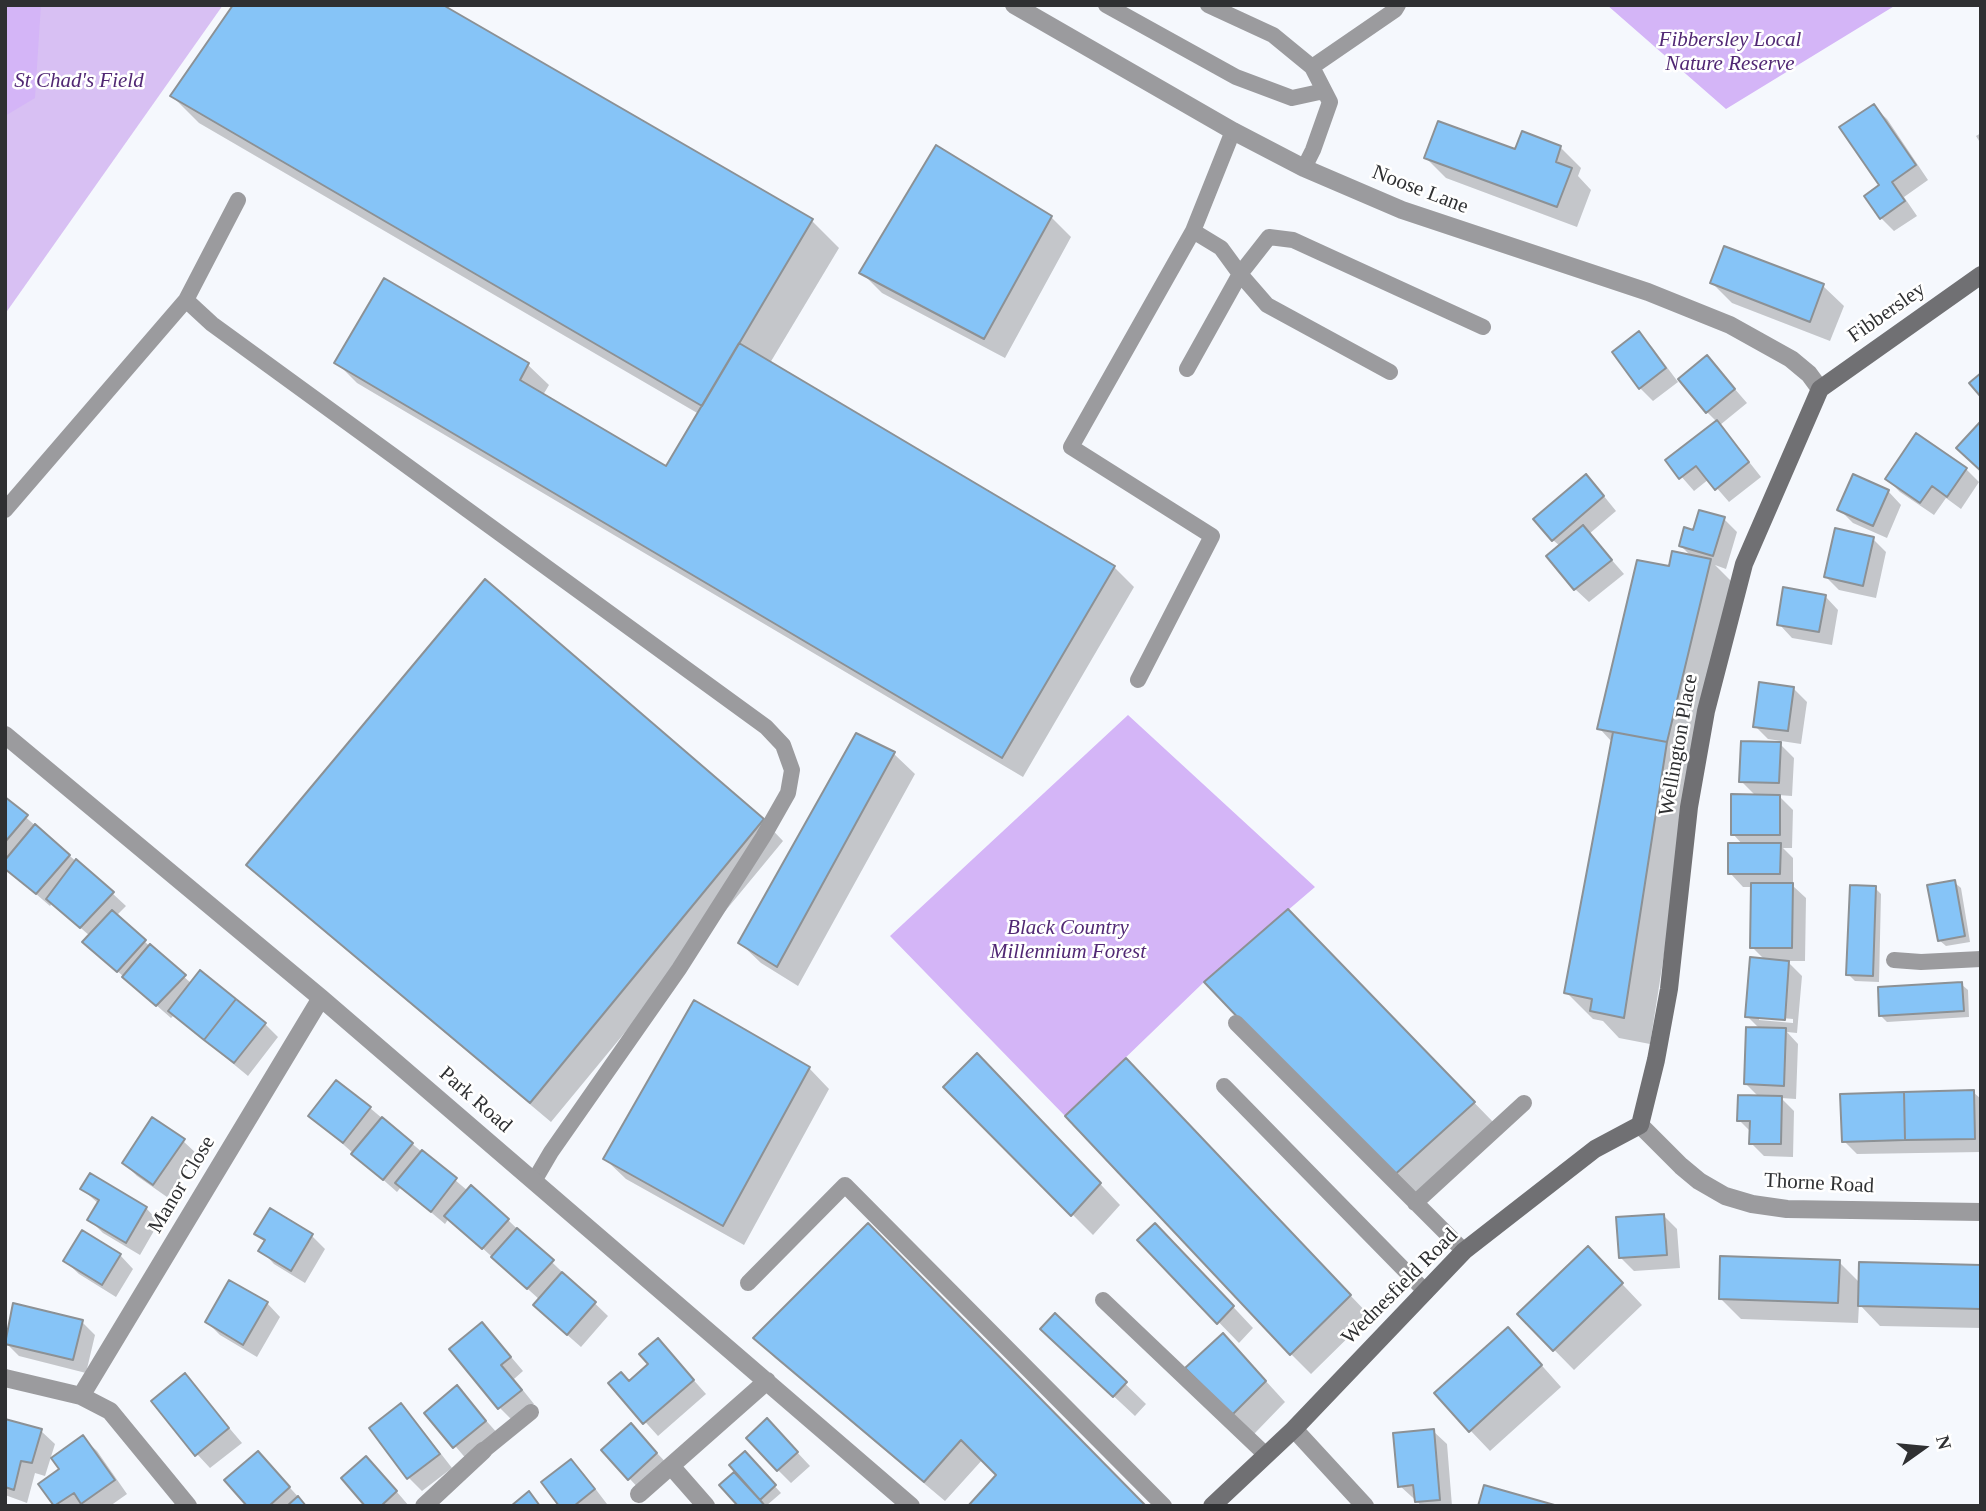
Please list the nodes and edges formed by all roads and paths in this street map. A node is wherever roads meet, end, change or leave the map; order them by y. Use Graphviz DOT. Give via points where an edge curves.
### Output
graph roads {
  1 [pos="1014,5"];
  2 [pos="1106,5"];
  3 [pos="1208,5"];
  4 [pos="1398,5"];
  5 [pos="1239,11"];
  6 [pos="1312,68"];
  7 [pos="1324,91"];
  8 [pos="1233,131"];
  9 [pos="1304,168"];
  10 [pos="238,200"];
  11 [pos="1193,231"];
  12 [pos="1240,274"];
  13 [pos="1981,275"];
  14 [pos="186,300"];
  15 [pos="1483,327"];
  16 [pos="1187,369"];
  17 [pos="1390,372"];
  18 [pos="1820,389"];
  19 [pos="5,510"];
  20 [pos="1138,680"];
  21 [pos="5,734"];
  22 [pos="1981,959"];
  23 [pos="1894,960"];
  24 [pos="321,998"];
  25 [pos="1236,1023"];
  26 [pos="1224,1086"];
  27 [pos="1524,1103"];
  28 [pos="1640,1125"];
  29 [pos="534,1181"];
  30 [pos="1415,1202"];
  31 [pos="1981,1212"];
  32 [pos="1464,1251"];
  33 [pos="748,1283"];
  34 [pos="1426,1292"];
  35 [pos="1102,1300"];
  36 [pos="5,1378"];
  37 [pos="767,1381"];
  38 [pos="81,1396"];
  39 [pos="531,1412"];
  40 [pos="1294,1429"];
  41 [pos="483,1451"];
  42 [pos="1266,1455"];
  43 [pos="671,1466"];
  44 [pos="639,1494"];
  45 [pos="188,1506"];
  46 [pos="424,1506"];
  47 [pos="706,1506"];
  48 [pos="911,1506"];
  49 [pos="1164,1506"];
  50 [pos="1212,1506"];
  51 [pos="1365,1506"];
  1 -- 8 [label="street, Noose Lane"];
  2 -- 7 [label="lane" via="1236,77 1292,98"];
  3 -- 5 [label="lane"];
  4 -- 6 [label="lane"];
  5 -- 6 [label="lane"];
  6 -- 7 [label="lane"];
  7 -- 9 [label="lane" via="1329,102"];
  8 -- 9 [label="street, Noose Lane"];
  8 -- 11 [label="lane"];
  9 -- 18 [label="street, Noose Lane" via="1402,209 1648,292 1730,325 1791,359"];
  10 -- 14 [label="lane"];
  11 -- 12 [label="lane" via="1221,247"];
  11 -- 20 [label="lane" via="1071,447 1212,536"];
  12 -- 15 [label="lane" via="1269,237 1293,240"];
  12 -- 16 [label="lane"];
  12 -- 17 [label="lane" via="1267,305"];
  13 -- 18 [label="main road, Fibbersley"];
  14 -- 19 [label="lane"];
  14 -- 29 [label="lane" via="212,324 766,727 783,745 792,770 788,793 772,823"];
  18 -- 28 [label="main road, Wellington Place" via="1744,564 1730,612 1689,807 1669,989"];
  21 -- 24 [label="street, Park Road"];
  22 -- 23 [label="lane"];
  24 -- 29 [label="street, Park Road"];
  24 -- 38 [label="street, Manor Close"];
  25 -- 30 [label="lane"];
  26 -- 34 [label="lane"];
  27 -- 30 [label="lane"];
  28 -- 31 [label="street, Thorne Road" via="1699,1181 1752,1204 1787,1209"];
  28 -- 32 [label="main road, Wednesfield Road" via="1595,1149"];
  29 -- 37 [label="street, Park Road"];
  30 -- 32 [label="lane"];
  32 -- 34 [label="main road, Wednesfield Road"];
  33 -- 49 [label="lane" via="845,1185"];
  34 -- 40 [label="main road, Wednesfield Road"];
  35 -- 42 [label="lane"];
  36 -- 38 [label="street"];
  37 -- 43 [label="street"];
  37 -- 48 [label="street, Park Road"];
  38 -- 45 [label="street" via="110,1411"];
  39 -- 41 [label="lane"];
  40 -- 42 [label="main road, Wednesfield Road"];
  40 -- 51 [label="street"];
  41 -- 46 [label="street"];
  42 -- 50 [label="main road, Wednesfield Road"];
  43 -- 44 [label="street"];
  43 -- 47 [label="street"];
}
